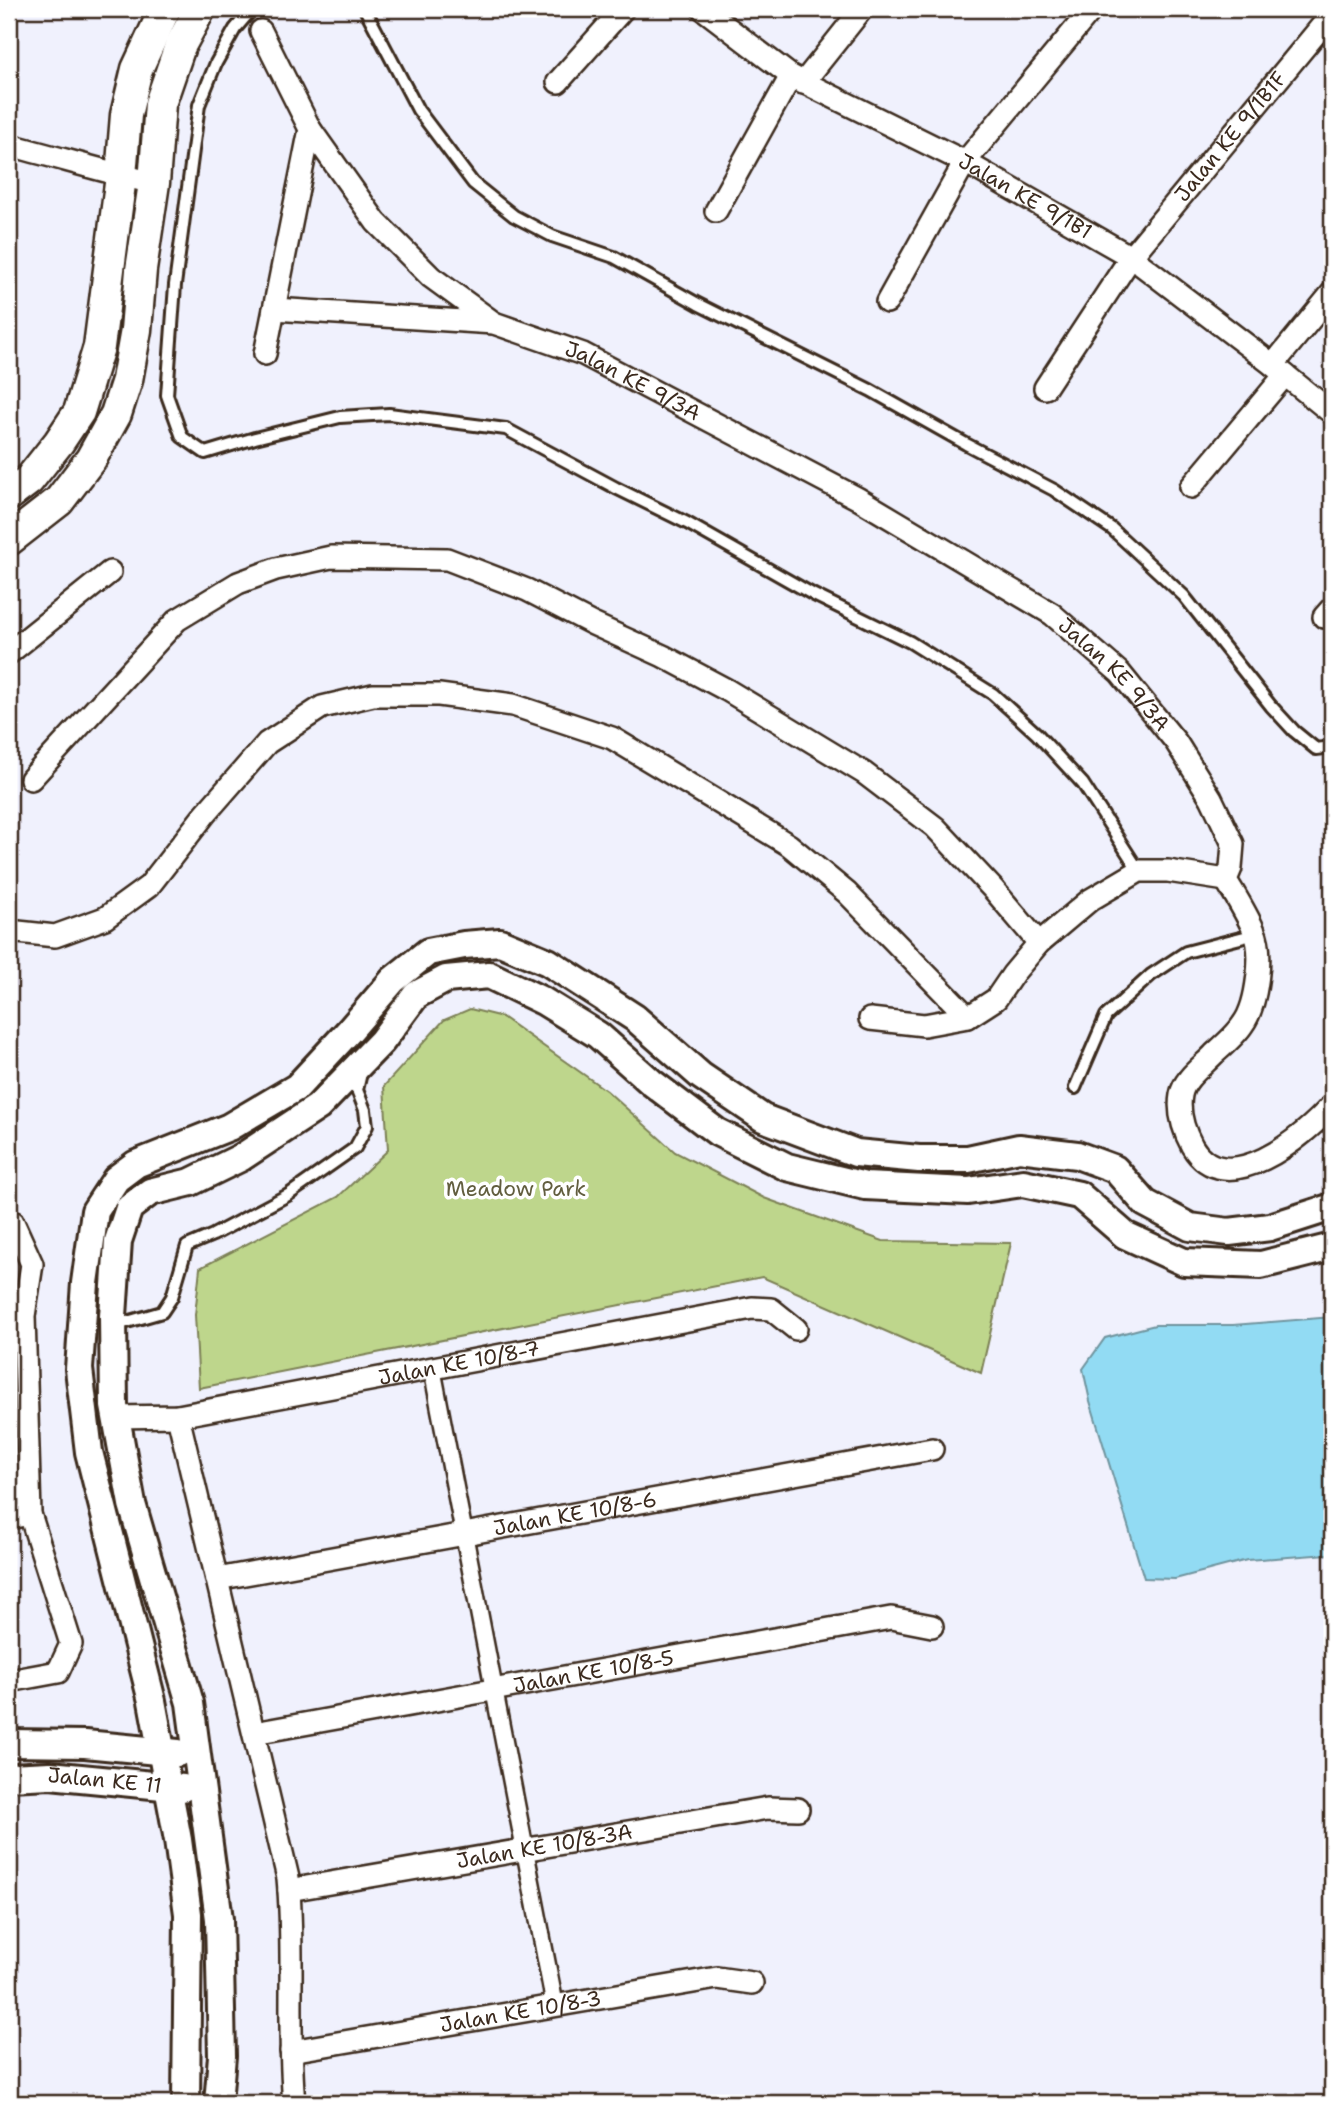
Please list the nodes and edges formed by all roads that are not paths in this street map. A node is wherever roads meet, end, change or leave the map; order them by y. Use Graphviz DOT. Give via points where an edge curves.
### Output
graph roads {
  1 [pos="165,9"];
  2 [pos="200,9"];
  3 [pos="252,9"];
  4 [pos="365,9"];
  5 [pos="623,9"];
  6 [pos="703,9"];
  7 [pos="862,9"];
  8 [pos="1092,9"];
  9 [pos="1331,15"];
  10 [pos="261,31"];
  11 [pos="797,79"];
  12 [pos="558,82"];
  13 [pos="310,129"];
  14 [pos="9,145"];
  15 [pos="965,162"];
  16 [pos="121,176"];
  17 [pos="155,183"];
  18 [pos="716,211"];
  19 [pos="1132,257"];
  20 [pos="1332,293"];
  21 [pos="887,302"];
  22 [pos="274,309"];
  23 [pos="494,323"];
  24 [pos="265,354"];
  25 [pos="1279,370"];
  26 [pos="1045,388"];
  27 [pos="1332,413"];
  28 [pos="1191,487"];
  29 [pos="9,495"];
  30 [pos="9,540"];
  31 [pos="110,572"];
  32 [pos="9,653"];
  33 [pos="1332,747"];
  34 [pos="31,779"];
  35 [pos="1139,871"];
  36 [pos="1226,880"];
  37 [pos="9,931"];
  38 [pos="1256,934"];
  39 [pos="1039,943"];
  40 [pos="968,1017"];
  41 [pos="870,1018"];
  42 [pos="363,1060"];
  43 [pos="1076,1088"];
  44 [pos="1328,1117"];
  45 [pos="1332,1207"];
  46 [pos="9,1220"];
  47 [pos="1332,1247"];
  48 [pos="113,1326"];
  49 [pos="796,1329"];
  50 [pos="432,1368"];
  51 [pos="178,1416"];
  52 [pos="116,1417"];
  53 [pos="932,1448"];
  54 [pos="30,1514"];
  55 [pos="9,1518"];
  56 [pos="464,1534"];
  57 [pos="217,1579"];
  58 [pos="932,1626"];
  59 [pos="9,1681"];
  60 [pos="494,1690"];
  61 [pos="254,1733"];
  62 [pos="9,1743"];
  63 [pos="162,1752"];
  64 [pos="197,1755"];
  65 [pos="9,1777"];
  66 [pos="168,1786"];
  67 [pos="202,1790"];
  68 [pos="798,1809"];
  69 [pos="525,1849"];
  70 [pos="289,1890"];
  71 [pos="752,1983"];
  72 [pos="555,2006"];
  73 [pos="291,2051"];
  74 [pos="186,2103"];
  75 [pos="218,2103"];
  76 [pos="294,2103"];
  1 -- 16 [label="main road" via="137,69 126,115"];
  2 -- 17 [label="main road" via="180,46 160,104"];
  3 -- 35 [label="lane" via="216,62 199,105 175,285 167,395 182,437 205,453 340,417 389,414 506,429 687,523 814,596 910,642 993,694 1083,784"];
  4 -- 33 [label="lane" via="418,110 472,183 514,216 552,236 614,257 1054,490 1112,529 1184,596 1294,731 1316,749"];
  5 -- 12 [label="street"];
  6 -- 11 [label="street, Jalan KE 9/1B1"];
  7 -- 11 [label="street"];
  8 -- 15 [label="street"];
  9 -- 19 [label="street, Jalan KE 9/1B1F"];
  10 -- 13 [label="street, Jalan KE 9/3A"];
  11 -- 15 [label="street, Jalan KE 9/1B1"];
  11 -- 18 [label="street"];
  13 -- 22 [label="street"];
  13 -- 23 [label="street, Jalan KE 9/3A" via="376,222 430,277"];
  14 -- 16 [label="street"];
  15 -- 19 [label="street, Jalan KE 9/1B1"];
  15 -- 21 [label="street"];
  16 -- 17 [label="street"];
  16 -- 29 [label="main road" via="99,348 79,412 29,480"];
  17 -- 30 [label="main road" via="136,330 116,414 91,459 59,501"];
  19 -- 25 [label="street, Jalan KE 9/1B1"];
  19 -- 26 [label="street, Jalan KE 9/1B1F"];
  20 -- 25 [label="street"];
  22 -- 23 [label="street, Jalan KE 9/3A"];
  22 -- 24 [label="street"];
  23 -- 36 [label="street, Jalan KE 9/3A" via="583,354 857,498 1052,614 1120,673 1176,743 1233,844"];
  25 -- 27 [label="street, Jalan KE 9/1B1"];
  25 -- 28 [label="street"];
  31 -- 32 [label="street"];
  34 -- 39 [label="street" via="177,620 238,583 331,557 447,559 527,590 663,656 864,773 935,827"];
  35 -- 36 [label="street"];
  35 -- 39 [label="street" via="1090,900"];
  36 -- 38 [label="street"];
  37 -- 40 [label="street" via="55,936 105,918 149,886 267,743 322,707 373,695 439,695 513,705 612,738 789,845 848,893"];
  38 -- 43 [label="lane" via="1186,952 1151,975 1106,1016"];
  38 -- 44 [label="street" via="1259,972 1244,1023 1188,1080 1181,1094 1181,1118 1189,1140 1199,1157 1213,1166 1232,1168 1283,1150"];
  39 -- 40 [label="street" via="996,999"];
  40 -- 41 [label="street" via="923,1025"];
  42 -- 47 [label="street" via="416,995 446,979 489,975 598,1035 717,1132 788,1167 865,1186 968,1191 1023,1182 1079,1195 1125,1235 1184,1262 1261,1265"];
  42 -- 48 [label="street" via="318,1107 242,1157 191,1182 150,1192 129,1208 118,1241"];
  42 -- 48 [label="lane" via="357,1090 366,1126 355,1148 288,1195 187,1246 172,1297 162,1312"];
  45 -- 63 [label="street" via="1270,1227 1229,1232 1190,1227 1145,1203 1115,1169 1077,1155 1019,1148 968,1159 919,1160 856,1153 763,1118 701,1076 635,1018 548,962 500,942 428,952 393,980 297,1087 229,1127 136,1164 116,1179 95,1211 79,1369 89,1452"];
  46 -- 54 [label="street" via="32,1264 24,1316"];
  48 -- 52 [label="street"];
  49 -- 50 [label="street, Jalan KE 10/8-7" via="771,1309 752,1308"];
  50 -- 51 [label="street, Jalan KE 10/8-7"];
  50 -- 56 [label="street"];
  51 -- 52 [label="street, Jalan KE 10/8-7"];
  51 -- 57 [label="street"];
  52 -- 64 [label="street" via="132,1504 190,1703"];
  53 -- 56 [label="street, Jalan KE 10/8-6"];
  54 -- 55 [label="street"];
  54 -- 59 [label="street" via="71,1644 58,1672"];
  56 -- 57 [label="street, Jalan KE 10/8-6"];
  56 -- 60 [label="street"];
  57 -- 61 [label="street"];
  58 -- 60 [label="street, Jalan KE 10/8-5" via="891,1619"];
  60 -- 61 [label="street, Jalan KE 10/8-5"];
  60 -- 69 [label="street"];
  61 -- 70 [label="street"];
  62 -- 63 [label="street, Jalan KE 11"];
  63 -- 64 [label="street, Jalan KE 11"];
  63 -- 66 [label="street"];
  64 -- 67 [label="street"];
  65 -- 66 [label="street, Jalan KE 11" via="50,1775"];
  66 -- 67 [label="street, Jalan KE 11"];
  66 -- 74 [label="street" via="188,1914"];
  67 -- 75 [label="street" via="219,1919 222,2056"];
  68 -- 69 [label="street, Jalan KE 10/8-3A" via="768,1808"];
  69 -- 70 [label="street, Jalan KE 10/8-3A"];
  69 -- 72 [label="street"];
  70 -- 73 [label="street"];
  71 -- 72 [label="street, Jalan KE 10/8-3" via="717,1978"];
  72 -- 73 [label="street, Jalan KE 10/8-3"];
  73 -- 76 [label="street"];
}
